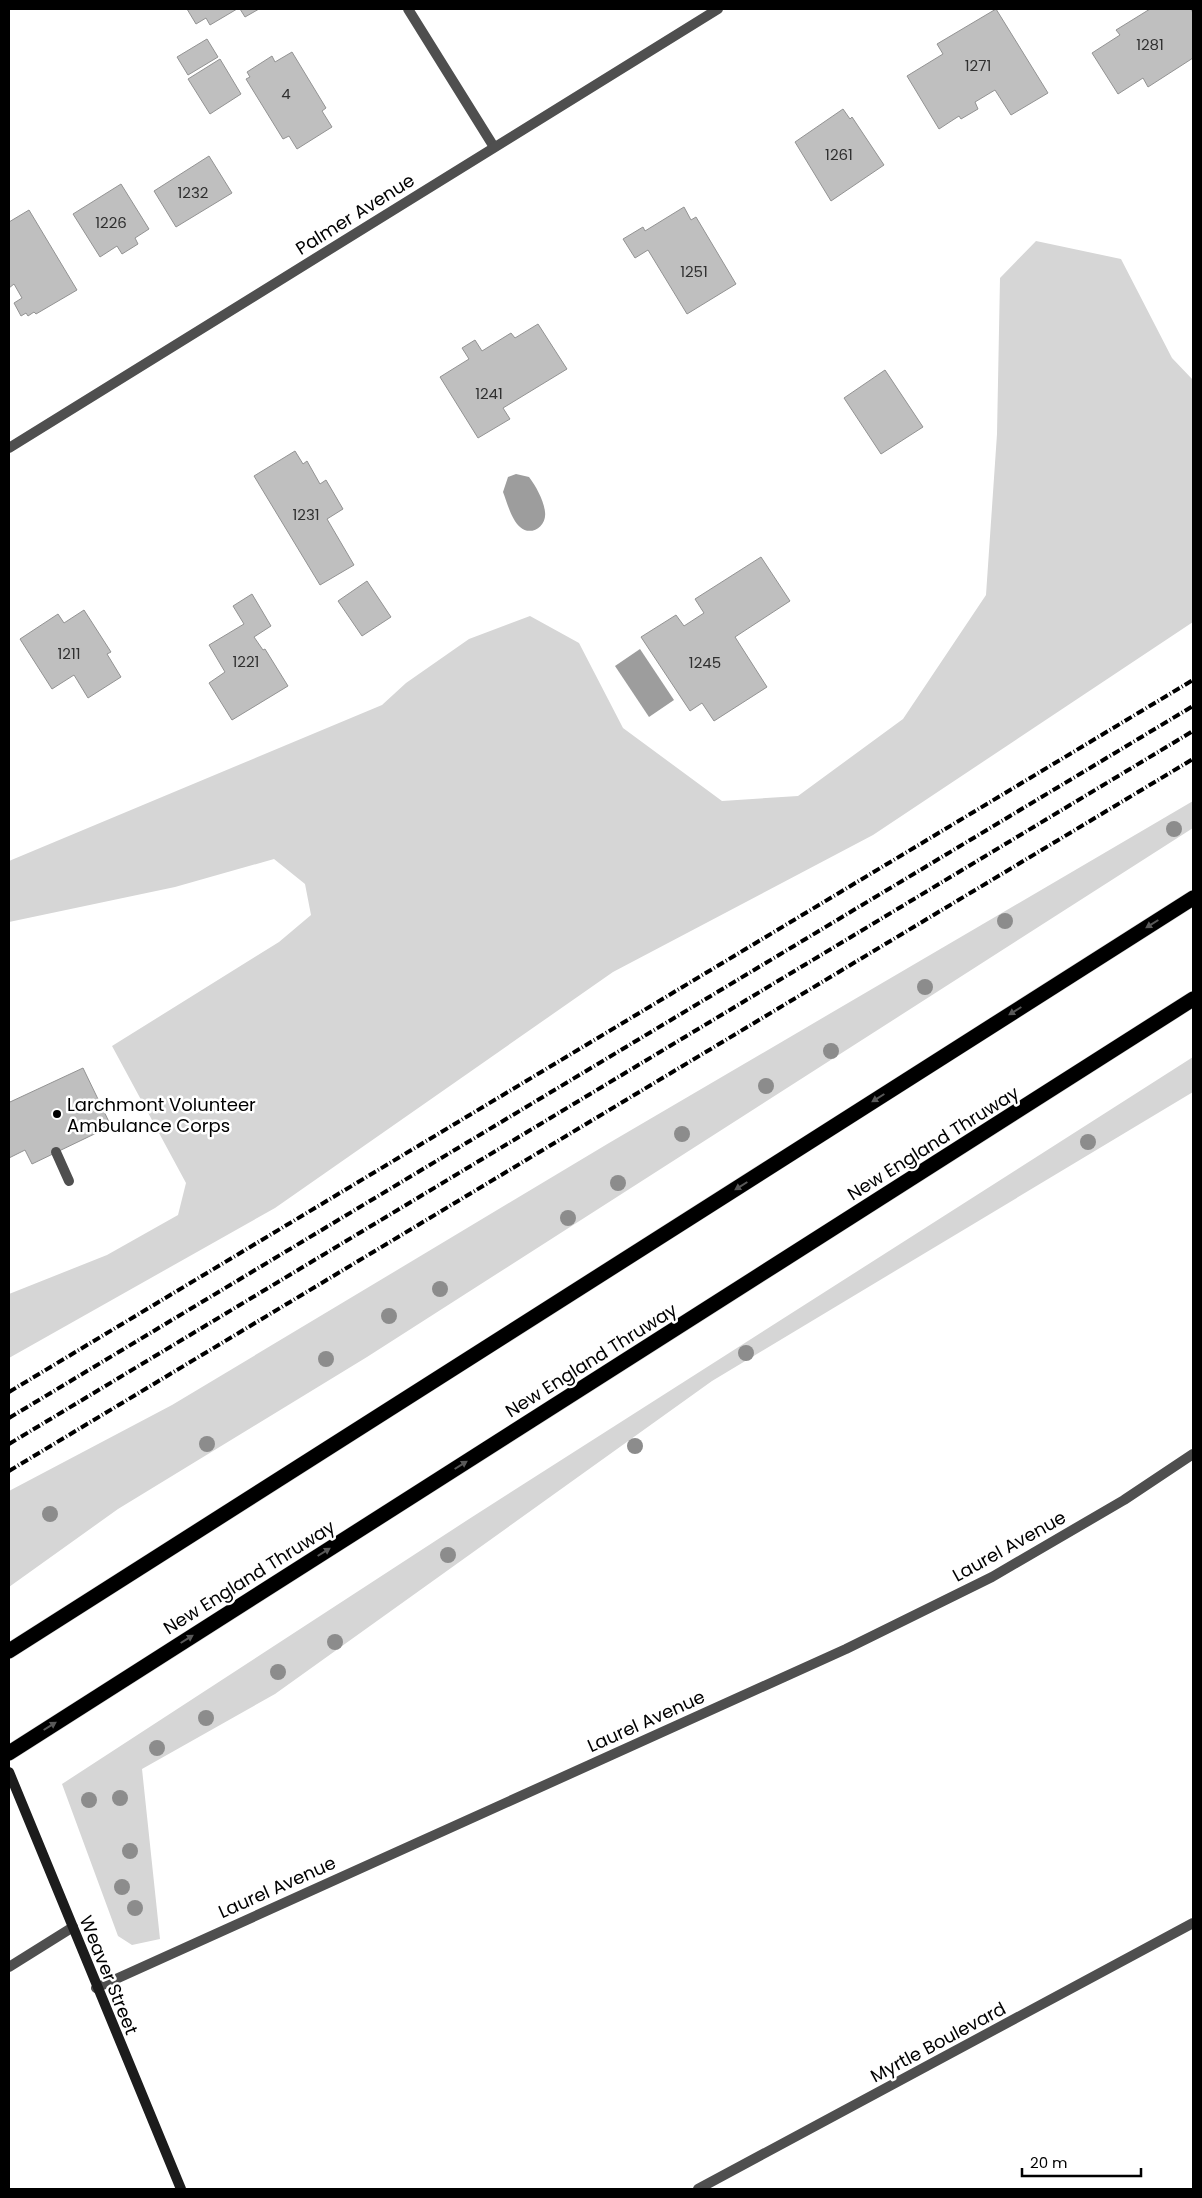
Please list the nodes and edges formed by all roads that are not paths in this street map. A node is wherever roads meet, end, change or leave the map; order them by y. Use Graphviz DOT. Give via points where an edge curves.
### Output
graph roads {
  1 [pos="408,9"];
  2 [pos="718,9"];
  3 [pos="494,147"];
  4 [pos="9,448"];
  5 [pos="1193,898"];
  6 [pos="1193,999"];
  7 [pos="56,1152"];
  8 [pos="69,1180"];
  9 [pos="1193,1454"];
  10 [pos="9,1651"];
  11 [pos="9,1753"];
  12 [pos="9,1772"];
  13 [pos="1193,1923"];
  14 [pos="73,1927"];
  15 [pos="9,1967"];
  16 [pos="96,1988"];
  17 [pos="181,2189"];
  18 [pos="698,2189"];
  1 -- 3 [label="street"];
  2 -- 3 [label="street, Palmer Avenue"];
  3 -- 4 [label="street, Palmer Avenue"];
  5 -- 10 [label="highway, one-way"];
  11 -- 6 [label="highway, New England Thruway, one-way"];
  7 -- 8 [label="street"];
  9 -- 16 [label="street, Laurel Avenue" via="1124,1500 992,1577 846,1649"];
  12 -- 14 [label="main road, Weaver Street"];
  13 -- 18 [label="street, Myrtle Boulevard"];
  14 -- 15 [label="street"];
  14 -- 16 [label="main road, Weaver Street"];
  16 -- 17 [label="main road, Weaver Street"];
}
